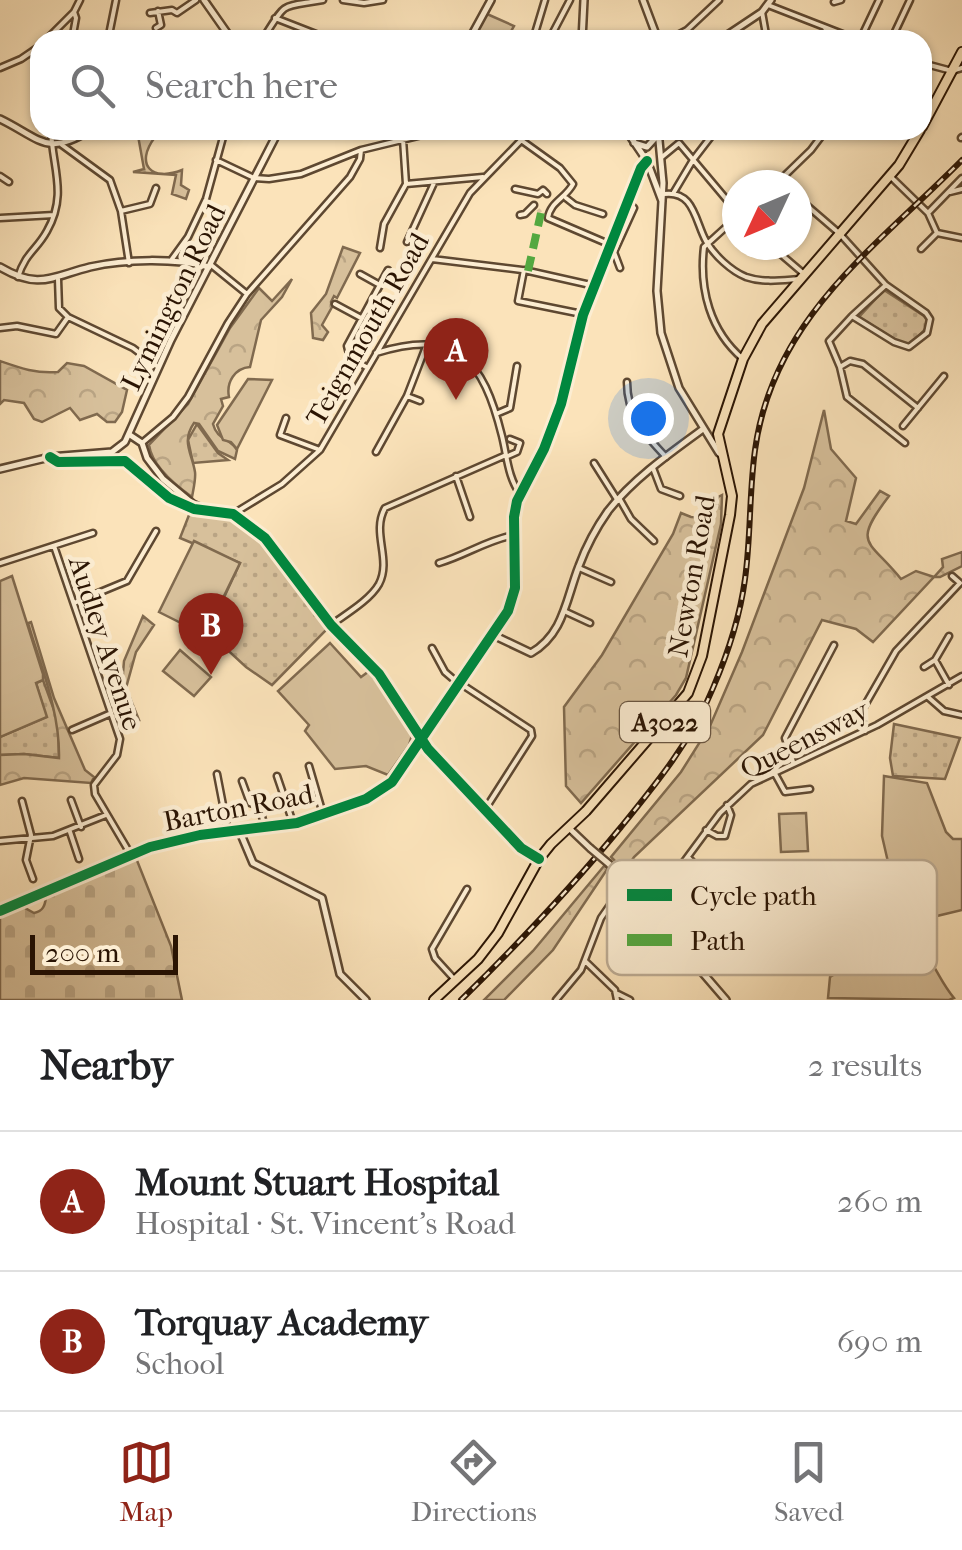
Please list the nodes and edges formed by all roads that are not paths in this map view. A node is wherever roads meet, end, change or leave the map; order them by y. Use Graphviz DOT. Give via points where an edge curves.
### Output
graph roads {
  1 [pos="80,0"];
  2 [pos="116,0"];
  3 [pos="196,0"];
  4 [pos="204,0"];
  5 [pos="324,0"];
  6 [pos="343,0"];
  7 [pos="382,0"];
  8 [pos="491,0"];
  9 [pos="545,0"];
  10 [pos="570,0"];
  11 [pos="584,0"];
  12 [pos="718,0"];
  13 [pos="842,0"];
  14 [pos="879,0"];
  15 [pos="910,0"];
  16 [pos="372,2"];
  17 [pos="646,2"];
  18 [pos="834,2"];
  19 [pos="769,3"];
  20 [pos="74,12"];
  21 [pos="158,12"];
  22 [pos="762,12"];
  23 [pos="150,13"];
  24 [pos="275,18"];
  25 [pos="156,28"];
  26 [pos="826,28"];
  27 [pos="56,30"];
  28 [pos="74,30"];
  29 [pos="110,30"];
  30 [pos="225,30"];
  31 [pos="268,30"];
  32 [pos="306,30"];
  33 [pos="474,30"];
  34 [pos="536,30"];
  35 [pos="554,30"];
  36 [pos="583,30"];
  37 [pos="655,30"];
  38 [pos="684,30"];
  39 [pos="735,30"];
  40 [pos="765,30"];
  41 [pos="832,30"];
  42 [pos="864,30"];
  43 [pos="896,30"];
  44 [pos="962,52"];
  45 [pos="30,53"];
  46 [pos="932,65"];
  47 [pos="0,68"];
  48 [pos="957,70"];
  49 [pos="932,110"];
  50 [pos="0,119"];
  51 [pos="30,133"];
  52 [pos="45,140"];
  53 [pos="56,140"];
  54 [pos="70,140"];
  55 [pos="222,140"];
  56 [pos="274,140"];
  57 [pos="399,140"];
  58 [pos="403,140"];
  59 [pos="521,140"];
  60 [pos="653,140"];
  61 [pos="659,140"];
  62 [pos="708,140"];
  63 [pos="818,140"];
  64 [pos="913,140"];
  65 [pos="633,142"];
  66 [pos="58,146"];
  67 [pos="361,150"];
  68 [pos="662,157"];
  69 [pos="216,160"];
  70 [pos="693,160"];
  71 [pos="647,161"];
  72 [pos="792,170"];
  73 [pos="890,176"];
  74 [pos="482,177"];
  75 [pos="254,178"];
  76 [pos="962,178"];
  77 [pos="434,183"];
  78 [pos="550,183"];
  79 [pos="406,184"];
  80 [pos="156,188"];
  81 [pos="515,189"];
  82 [pos="962,189"];
  83 [pos="674,192"];
  84 [pos="950,192"];
  85 [pos="662,194"];
  86 [pos="722,196"];
  87 [pos="564,197"];
  88 [pos="628,202"];
  89 [pos="534,206"];
  90 [pos="812,210"];
  91 [pos="122,211"];
  92 [pos="928,212"];
  93 [pos="602,214"];
  94 [pos="520,215"];
  95 [pos="54,216"];
  96 [pos="0,218"];
  97 [pos="722,229"];
  98 [pos="936,233"];
  99 [pos="840,234"];
  100 [pos="962,238"];
  101 [pos="407,242"];
  102 [pos="707,243"];
  103 [pos="611,244"];
  104 [pos="380,248"];
  105 [pos="921,250"];
  106 [pos="430,258"];
  107 [pos="172,260"];
  108 [pos="785,260"];
  109 [pos="130,263"];
  110 [pos="210,265"];
  111 [pos="0,267"];
  112 [pos="620,268"];
  113 [pos="388,270"];
  114 [pos="523,270"];
  115 [pos="360,274"];
  116 [pos="802,276"];
  117 [pos="18,278"];
  118 [pos="58,279"];
  119 [pos="379,285"];
  120 [pos="886,285"];
  121 [pos="595,286"];
  122 [pos="247,294"];
  123 [pos="335,304"];
  124 [pos="583,314"];
  125 [pos="852,316"];
  126 [pos="68,318"];
  127 [pos="361,318"];
  128 [pos="0,328"];
  129 [pos="428,343"];
  130 [pos="376,353"];
  131 [pos="743,359"];
  132 [pos="517,366"];
  133 [pos="840,366"];
  134 [pos="158,368"];
  135 [pos="368,368"];
  136 [pos="944,376"];
  137 [pos="627,382"];
  138 [pos="406,396"];
  139 [pos="420,401"];
  140 [pos="918,408"];
  141 [pos="496,414"];
  142 [pos="286,418"];
  143 [pos="903,426"];
  144 [pos="706,430"];
  145 [pos="130,435"];
  146 [pos="510,438"];
  147 [pos="724,439"];
  148 [pos="142,443"];
  149 [pos="905,443"];
  150 [pos="320,450"];
  151 [pos="376,452"];
  152 [pos="506,455"];
  153 [pos="50,456"];
  154 [pos="666,457"];
  155 [pos="594,463"];
  156 [pos="0,468"];
  157 [pos="653,468"];
  158 [pos="726,469"];
  159 [pos="456,476"];
  160 [pos="521,495"];
  161 [pos="680,496"];
  162 [pos="732,496"];
  163 [pos="618,500"];
  164 [pos="204,510"];
  165 [pos="233,514"];
  166 [pos="470,517"];
  167 [pos="156,531"];
  168 [pos="93,534"];
  169 [pos="514,535"];
  170 [pos="654,541"];
  171 [pos="54,546"];
  172 [pos="0,563"];
  173 [pos="442,564"];
  174 [pos="578,568"];
  175 [pos="952,576"];
  176 [pos="611,582"];
  177 [pos="934,593"];
  178 [pos="943,601"];
  179 [pos="74,604"];
  180 [pos="564,611"];
  181 [pos="908,622"];
  182 [pos="590,623"];
  183 [pos="332,625"];
  184 [pos="916,630"];
  185 [pos="493,635"];
  186 [pos="949,636"];
  187 [pos="834,646"];
  188 [pos="432,648"];
  189 [pos="934,660"];
  190 [pos="924,667"];
  191 [pos="962,676"];
  192 [pos="462,683"];
  193 [pos="949,685"];
  194 [pos="928,696"];
  195 [pos="111,713"];
  196 [pos="962,715"];
  197 [pos="72,730"];
  198 [pos="865,731"];
  199 [pos="422,740"];
  200 [pos="794,762"];
  201 [pos="309,766"];
  202 [pos="774,772"];
  203 [pos="217,774"];
  204 [pos="277,776"];
  205 [pos="242,781"];
  206 [pos="810,789"];
  207 [pos="71,800"];
  208 [pos="22,801"];
  209 [pos="727,806"];
  210 [pos="486,808"];
  211 [pos="106,814"];
  212 [pos="324,814"];
  213 [pos="293,824"];
  214 [pos="80,827"];
  215 [pos="265,827"];
  216 [pos="568,828"];
  217 [pos="706,830"];
  218 [pos="228,831"];
  219 [pos="240,831"];
  220 [pos="70,832"];
  221 [pos="30,841"];
  222 [pos="0,842"];
  223 [pos="131,854"];
  224 [pos="688,856"];
  225 [pos="79,859"];
  226 [pos="539,859"];
  227 [pos="685,860"];
  228 [pos="692,860"];
  229 [pos="607,863"];
  230 [pos="32,879"];
  231 [pos="468,889"];
  232 [pos="607,909"];
  233 [pos="0,911"];
  234 [pos="585,961"];
  235 [pos="704,975"];
  236 [pos="456,981"];
  237 [pos="618,997"];
  238 [pos="366,1000"];
  239 [pos="434,1000"];
  240 [pos="556,1000"];
  241 [pos="630,1000"];
  242 [pos="726,1000"];
  1 -- 20 [label="street"];
  2 -- 29 [label="street"];
  3 -- 21 [label="street" via="177,13"];
  4 -- 30 [label="street"];
  5 -- 24 [label="street" via="287,5"];
  6 -- 16 [label="street"];
  7 -- 16 [label="street"];
  8 -- 33 [label="street"];
  9 -- 34 [label="street"];
  10 -- 35 [label="street"];
  11 -- 36 [label="street"];
  12 -- 38 [label="street"];
  13 -- 18 [label="street"];
  14 -- 42 [label="street"];
  15 -- 43 [label="street"];
  17 -- 37 [label="street"];
  19 -- 22 [label="street"];
  19 -- 26 [label="street"];
  20 -- 27 [label="street"];
  20 -- 28 [label="street"];
  21 -- 23 [label="street"];
  21 -- 25 [label="street"];
  22 -- 39 [label="street"];
  22 -- 40 [label="street"];
  24 -- 31 [label="street"];
  24 -- 32 [label="street"];
  26 -- 41 [label="street"];
  44 -- 48 [label="main road, A3022"];
  45 -- 47 [label="street"];
  46 -- 48 [label="street"];
  48 -- 49 [label="main road, A3022"];
  50 -- 51 [label="street"];
  52 -- 66 [label="street"];
  53 -- 66 [label="street"];
  54 -- 66 [label="street"];
  55 -- 69 [label="street"];
  56 -- 75 [label="street, Lymington Road"];
  57 -- 67 [label="street"];
  58 -- 79 [label="street"];
  59 -- 74 [label="street, Teignmouth Road"];
  59 -- 87 [label="street" via="571,179"];
  60 -- 65 [label="street" via="649,146"];
  61 -- 68 [label="street"];
  62 -- 70 [label="street"];
  63 -- 72 [label="street"];
  64 -- 73 [label="main road, A3022"];
  65 -- 71 [label="street, Newton Road"];
  66 -- 91 [label="street" via="110,180"];
  66 -- 95 [label="street"];
  67 -- 75 [label="street" via="301,174"];
  67 -- 122 [label="street" via="350,177"];
  68 -- 70 [label="street" via="679,143"];
  68 -- 85 [label="street"];
  69 -- 75 [label="street"];
  69 -- 107 [label="street" via="206,199"];
  70 -- 83 [label="street"];
  70 -- 86 [label="street"];
  71 -- 85 [label="street, Newton Road"];
  71 -- 88 [label="street, Barton Road"];
  73 -- 92 [label="street"];
  73 -- 99 [label="main road, A3022"];
  74 -- 77 [label="street"];
  74 -- 106 [label="street, Teignmouth Road"];
  75 -- 110 [label="street, Lymington Road"];
  76 -- 84 [label="street"];
  77 -- 79 [label="street"];
  77 -- 101 [label="street"];
  78 -- 81 [label="street" via="538,194"];
  79 -- 104 [label="street" via="384,224"];
  80 -- 91 [label="street" via="150,204"];
  82 -- 84 [label="street"];
  83 -- 85 [label="street"];
  83 -- 102 [label="street" via="692,207"];
  84 -- 92 [label="street"];
  85 -- 144 [label="street, Newton Road" via="660,326 672,371"];
  87 -- 93 [label="street"];
  87 -- 103 [label="street" via="544,213"];
  88 -- 103 [label="street, Barton Road"];
  88 -- 112 [label="street, Barton Road" via="634,208 614,252"];
  89 -- 94 [label="street"];
  90 -- 99 [label="street"];
  91 -- 109 [label="street"];
  92 -- 98 [label="street"];
  95 -- 96 [label="street"];
  95 -- 117 [label="street" via="24,257"];
  97 -- 102 [label="street"];
  98 -- 100 [label="street"];
  98 -- 105 [label="street"];
  99 -- 116 [label="main road, A3022"];
  99 -- 120 [label="street"];
  102 -- 116 [label="street" via="752,279"];
  102 -- 131 [label="street" via="703,274 710,312 720,337"];
  103 -- 121 [label="street, Barton Road"];
  106 -- 114 [label="street"];
  106 -- 130 [label="street, Teignmouth Road"];
  107 -- 109 [label="street"];
  107 -- 110 [label="street"];
  108 -- 116 [label="street"];
  109 -- 118 [label="street"];
  110 -- 122 [label="street"];
  110 -- 134 [label="street, Lymington Road"];
  111 -- 117 [label="street"];
  113 -- 119 [label="street"];
  114 -- 121 [label="street"];
  114 -- 124 [label="street" via="518,301"];
  115 -- 119 [label="street"];
  116 -- 131 [label="main road, A3022"];
  117 -- 118 [label="street"];
  118 -- 126 [label="street" via="59,308"];
  119 -- 127 [label="street"];
  120 -- 125 [label="street"];
  120 -- 125 [label="street" via="929,316 921,340 901,346"];
  121 -- 124 [label="street, Barton Road"];
  122 -- 148 [label="street" via="188,397"];
  123 -- 127 [label="street"];
  124 -- 160 [label="street, Barton Road" via="561,404"];
  125 -- 133 [label="street" via="829,341"];
  126 -- 128 [label="street" via="56,334"];
  126 -- 134 [label="street" via="133,348"];
  127 -- 135 [label="street" via="347,351"];
  129 -- 130 [label="street"];
  129 -- 138 [label="street"];
  129 -- 141 [label="street" via="450,349 475,368"];
  130 -- 135 [label="street, Teignmouth Road"];
  131 -- 147 [label="main road, A3022"];
  132 -- 141 [label="street" via="513,408"];
  133 -- 140 [label="street" via="863,364"];
  133 -- 149 [label="street" via="847,397"];
  134 -- 145 [label="street, Lymington Road"];
  135 -- 150 [label="street, Teignmouth Road"];
  136 -- 140 [label="street"];
  137 -- 154 [label="street" via="634,418"];
  138 -- 139 [label="street"];
  138 -- 151 [label="street"];
  140 -- 143 [label="street"];
  141 -- 152 [label="street"];
  142 -- 150 [label="street" via="280,435"];
  144 -- 147 [label="street"];
  144 -- 154 [label="street"];
  144 -- 158 [label="street, Newton Road"];
  145 -- 148 [label="street"];
  145 -- 153 [label="street" via="112,452"];
  146 -- 152 [label="street" via="520,443"];
  147 -- 158 [label="main road, A3022"];
  147 -- 162 [label="main road, A3022"];
  148 -- 164 [label="street" via="162,478"];
  150 -- 165 [label="street, Teignmouth Road"];
  152 -- 159 [label="street"];
  152 -- 160 [label="street"];
  153 -- 156 [label="street"];
  153 -- 164 [label="street" via="58,462 125,461 169,498"];
  154 -- 157 [label="street"];
  155 -- 163 [label="street"];
  157 -- 161 [label="street" via="661,490"];
  157 -- 163 [label="street"];
  158 -- 162 [label="main road, Newton Road / A3022"];
  159 -- 166 [label="street"];
  159 -- 183 [label="street" via="386,508 378,528 378,586"];
  160 -- 169 [label="street, Barton Road"];
  162 -- 216 [label="main road, Newton Road / A3022" via="702,656 688,693"];
  163 -- 170 [label="street"];
  163 -- 174 [label="street"];
  164 -- 165 [label="street"];
  165 -- 183 [label="street" via="265,538"];
  167 -- 179 [label="street" via="127,581"];
  168 -- 171 [label="street"];
  169 -- 173 [label="street" via="484,539 472,552"];
  169 -- 185 [label="street, Barton Road" via="515,588"];
  171 -- 172 [label="street"];
  171 -- 179 [label="street, Audley Avenue"];
  174 -- 176 [label="street"];
  174 -- 180 [label="street"];
  175 -- 178 [label="street" via="960,582"];
  177 -- 178 [label="street"];
  178 -- 184 [label="street"];
  179 -- 195 [label="street, Audley Avenue"];
  180 -- 182 [label="street"];
  180 -- 185 [label="street" via="557,630 530,653"];
  181 -- 184 [label="street"];
  183 -- 199 [label="street" via="379,674"];
  184 -- 198 [label="street" via="861,712"];
  185 -- 192 [label="street, Barton Road"];
  186 -- 189 [label="street"];
  187 -- 200 [label="street" via="785,738"];
  188 -- 192 [label="street" via="445,672"];
  189 -- 190 [label="street"];
  189 -- 193 [label="street"];
  191 -- 193 [label="street, Queensway"];
  192 -- 199 [label="street, Barton Road"];
  192 -- 210 [label="street" via="531,730"];
  193 -- 194 [label="street, Queensway"];
  194 -- 196 [label="street"];
  194 -- 198 [label="street, Queensway"];
  195 -- 197 [label="street"];
  195 -- 211 [label="street, Audley Avenue" via="120,750 94,788"];
  198 -- 200 [label="street, Queensway"];
  199 -- 210 [label="street"];
  199 -- 212 [label="street, Barton Road" via="380,793"];
  200 -- 202 [label="street, Queensway"];
  201 -- 212 [label="street"];
  202 -- 206 [label="street" via="785,792"];
  202 -- 209 [label="street, Queensway"];
  203 -- 218 [label="street"];
  204 -- 213 [label="street"];
  205 -- 215 [label="street"];
  207 -- 214 [label="street"];
  208 -- 221 [label="street"];
  209 -- 217 [label="street, Queensway"];
  209 -- 217 [label="street" via="725,836"];
  210 -- 226 [label="street"];
  211 -- 214 [label="street"];
  211 -- 223 [label="street"];
  212 -- 213 [label="street, Barton Road"];
  213 -- 215 [label="street, Barton Road"];
  214 -- 220 [label="street"];
  215 -- 219 [label="street, Barton Road"];
  216 -- 226 [label="main road, Newton Road / A3022"];
  216 -- 229 [label="street, bridge"];
  217 -- 224 [label="street, Queensway"];
  218 -- 219 [label="street, Barton Road"];
  218 -- 223 [label="street, Barton Road"];
  219 -- 238 [label="street" via="253,862 324,900 340,974"];
  220 -- 221 [label="street"];
  220 -- 225 [label="street"];
  221 -- 222 [label="street"];
  221 -- 230 [label="street"];
  223 -- 233 [label="street, Barton Road"];
  224 -- 227 [label="street, Queensway"];
  224 -- 228 [label="street"];
  226 -- 236 [label="main road, A3022" via="498,933"];
  231 -- 236 [label="street" via="432,949"];
  232 -- 234 [label="street"];
  234 -- 237 [label="street"];
  234 -- 240 [label="street"];
  235 -- 242 [label="street"];
  236 -- 239 [label="main road, A3022"];
  237 -- 241 [label="street"];
}
